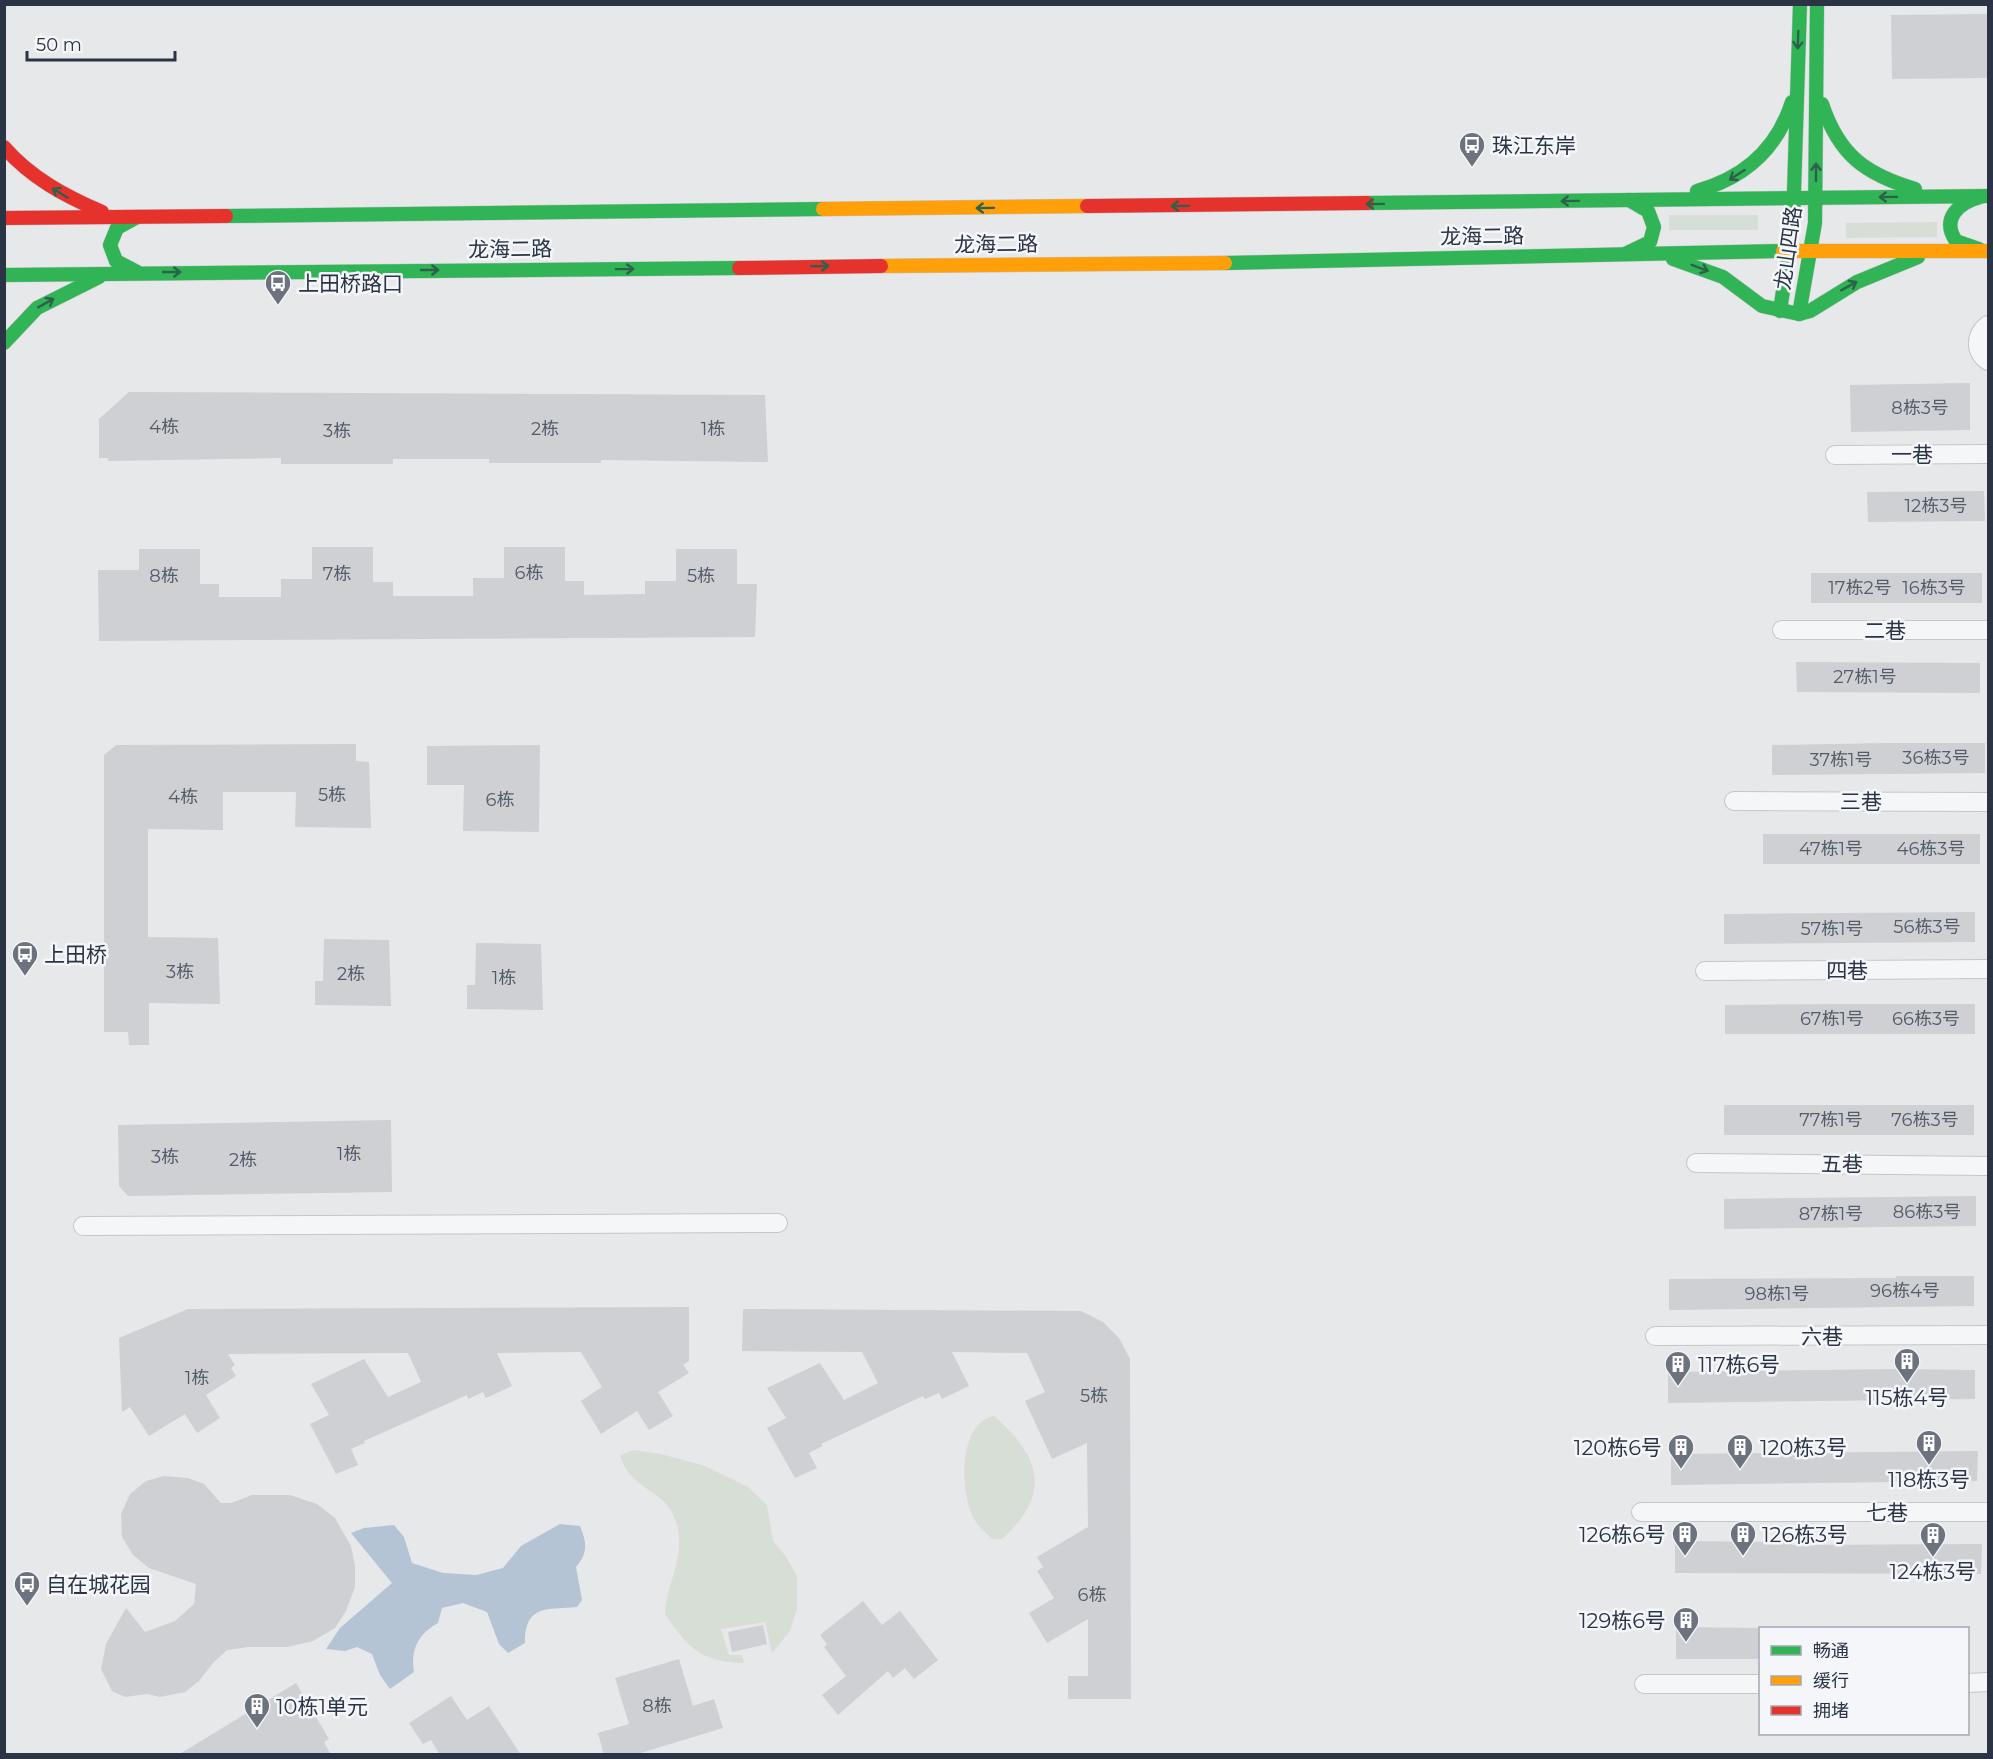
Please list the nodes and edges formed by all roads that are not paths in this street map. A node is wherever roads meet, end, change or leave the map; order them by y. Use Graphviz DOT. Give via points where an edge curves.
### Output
graph roads {
  1 [pos="1800,4"];
  2 [pos="1817,4"];
  3 [pos="1797,75"];
  4 [pos="1817,75"];
  5 [pos="4,147"];
  6 [pos="1959,196"];
  7 [pos="1988,196"];
  8 [pos="1794,198"];
  9 [pos="1816,198"];
  10 [pos="1629,200"];
  11 [pos="113,217"];
  12 [pos="137,217"];
  13 [pos="4,218"];
  14 [pos="1791,251"];
  15 [pos="1812,251"];
  16 [pos="1941,251"];
  17 [pos="1988,251"];
  18 [pos="1622,254"];
  19 [pos="113,272"];
  20 [pos="137,272"];
  21 [pos="4,275"];
  22 [pos="1780,311"];
  23 [pos="1799,314"];
  24 [pos="1989,325"];
  25 [pos="4,343"];
  26 [pos="1989,361"];
  27 [pos="1989,454"];
  28 [pos="1835,455"];
  29 [pos="1782,630"];
  30 [pos="1989,630"];
  31 [pos="1734,801"];
  32 [pos="1989,802"];
  33 [pos="1989,969"];
  34 [pos="1706,971"];
  35 [pos="1696,1163"];
  36 [pos="1989,1166"];
  37 [pos="778,1223"];
  38 [pos="83,1226"];
  39 [pos="1989,1335"];
  40 [pos="1655,1336"];
  41 [pos="1641,1512"];
  42 [pos="1989,1512"];
  43 [pos="1989,1682"];
  44 [pos="1969,1683"];
  45 [pos="1644,1684"];
  46 [pos="1759,1684"];
  1 -- 3 [label="main road, 龙山四路, one-way"];
  2 -- 4 [label="main road, 龙山四路"];
  3 -- 8 [label="main road, 龙山四路"];
  3 -- 10 [label="main road, one-way" via="1790,112 1780,131 1744,171 1708,189"];
  4 -- 6 [label="main road" via="1827,124 1861,167 1886,182"];
  9 -- 4 [label="main road, 龙山四路, one-way"];
  11 -- 5 [label="main road, one-way" via="75,202 39,179"];
  6 -- 7 [label="main road, 龙海二路"];
  6 -- 9 [label="main road, 龙海二路, one-way"];
  7 -- 17 [label="main road" via="1959,205 1948,225 1956,241"];
  8 -- 9 [label="main road, 龙海二路"];
  8 -- 10 [label="main road, 龙海二路"];
  8 -- 14 [label="main road, 龙山四路"];
  9 -- 15 [label="main road, 龙山四路"];
  10 -- 12 [label="main road, 龙海二路, one-way"];
  10 -- 18 [label="main road" via="1652,213 1655,228 1643,248"];
  11 -- 12 [label="main road, 龙海二路"];
  11 -- 13 [label="main road, 龙海二路"];
  12 -- 20 [label="main road" via="117,227 110,242 113,258 119,265"];
  14 -- 15 [label="main road, 龙海二路"];
  14 -- 18 [label="main road, 龙海二路"];
  14 -- 22 [label="main road, 龙山四路"];
  15 -- 16 [label="main road, 龙海二路"];
  15 -- 23 [label="main road, 龙山四路"];
  16 -- 17 [label="main road, 龙海二路"];
  23 -- 16 [label="main road, one-way" via="1857,282"];
  20 -- 18 [label="main road, 龙海二路, one-way" via="1262,262"];
  18 -- 22 [label="main road, one-way" via="1677,260 1722,277 1762,306"];
  19 -- 20 [label="main road, 龙海二路"];
  19 -- 21 [label="main road, 龙海二路"];
  25 -- 19 [label="main road, one-way" via="37,308"];
  22 -- 23 [label="main road, 龙山四路"];
  24 -- 26 [label="street" via="1977,341 1981,354"];
  27 -- 28 [label="street, 一巷"];
  29 -- 30 [label="street, 二巷"];
  31 -- 32 [label="street, 三巷"];
  33 -- 34 [label="street, 四巷"];
  35 -- 36 [label="street, 五巷"];
  37 -- 38 [label="street"];
  39 -- 40 [label="street, 六巷"];
  41 -- 42 [label="street, 七巷"];
  43 -- 44 [label="street"];
  45 -- 46 [label="street"];
}
